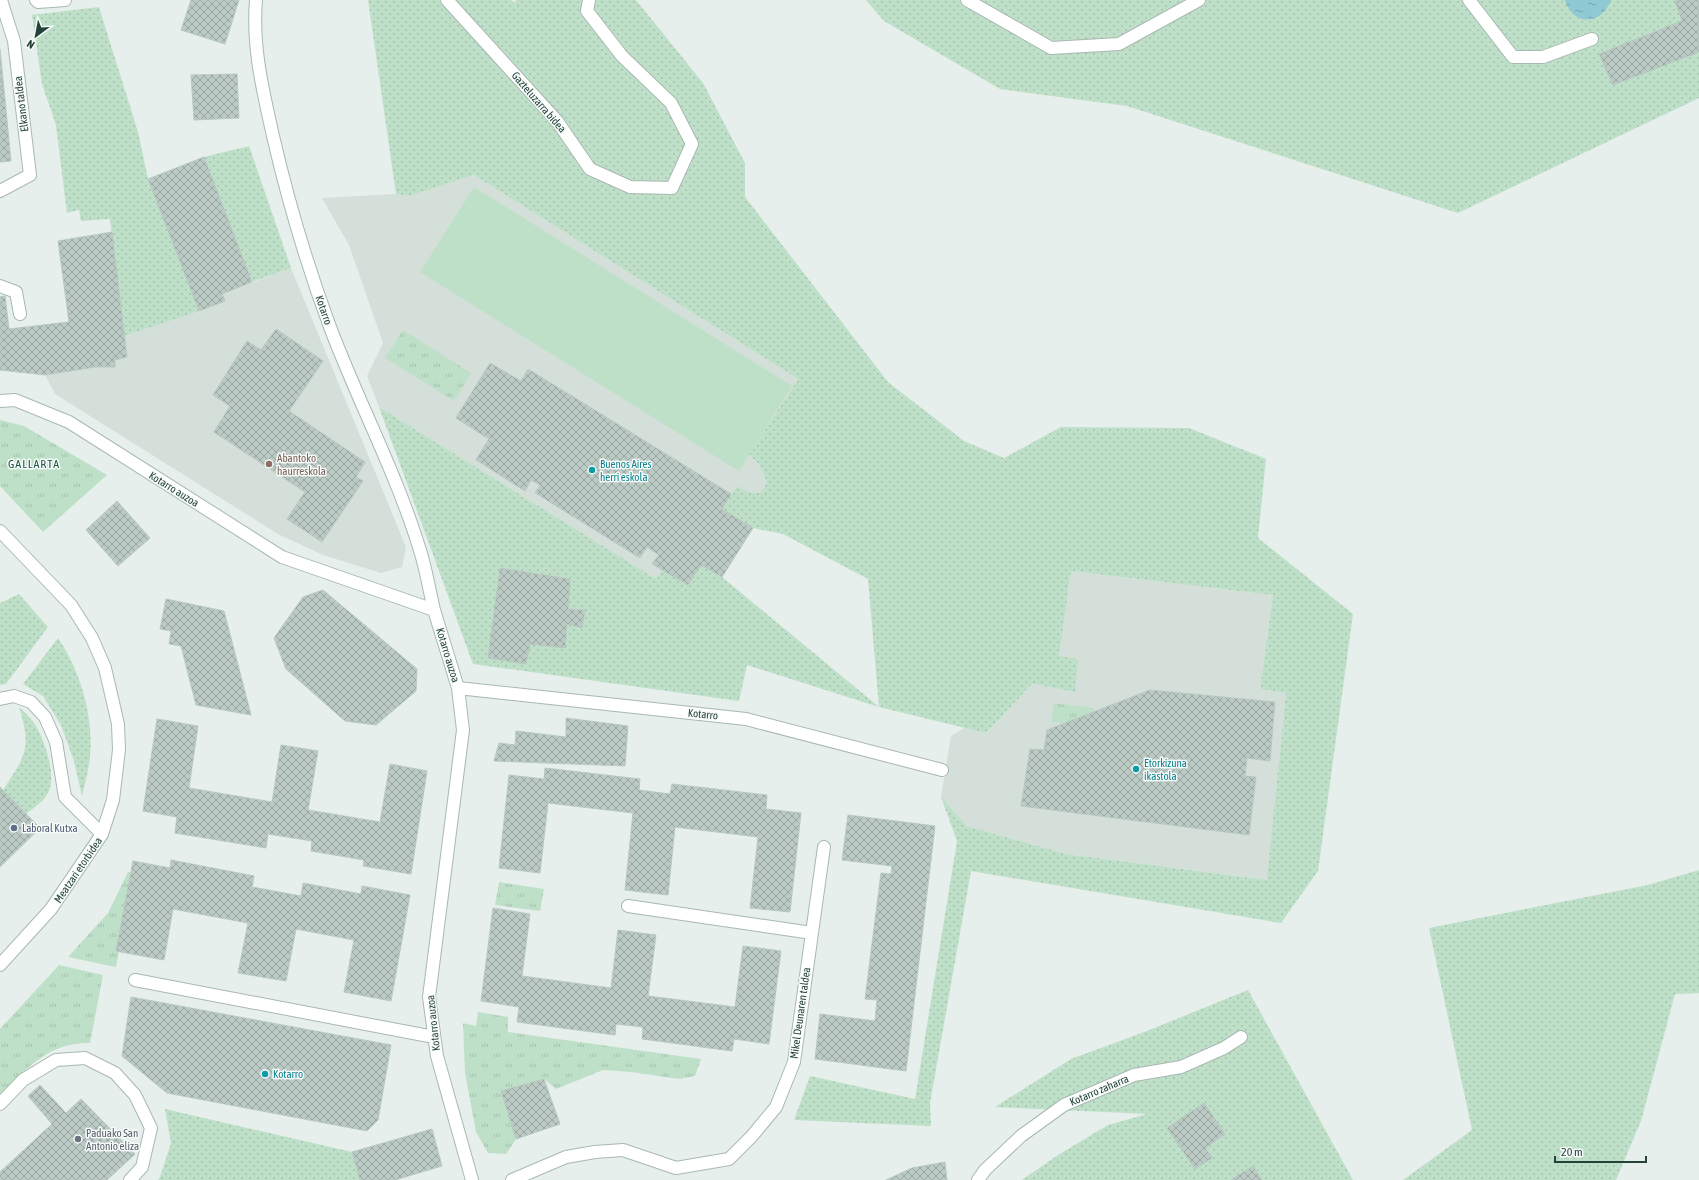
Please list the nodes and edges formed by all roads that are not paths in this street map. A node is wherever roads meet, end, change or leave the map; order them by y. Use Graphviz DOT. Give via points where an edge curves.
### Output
graph roads {
  1 [pos="1,0"];
  2 [pos="36,0"];
  3 [pos="65,0"];
  4 [pos="256,0"];
  5 [pos="447,0"];
  6 [pos="589,0"];
  7 [pos="967,0"];
  8 [pos="1199,0"];
  9 [pos="1469,0"];
  10 [pos="1592,39"];
  11 [pos="0,191"];
  12 [pos="0,286"];
  13 [pos="20,314"];
  14 [pos="0,401"];
  15 [pos="0,531"];
  16 [pos="434,610"];
  17 [pos="458,688"];
  18 [pos="0,699"];
  19 [pos="942,770"];
  20 [pos="102,834"];
  21 [pos="824,847"];
  22 [pos="628,906"];
  23 [pos="812,933"];
  24 [pos="0,965"];
  25 [pos="134,980"];
  26 [pos="434,1037"];
  27 [pos="1241,1037"];
  28 [pos="0,1104"];
  29 [pos="130,1180"];
  30 [pos="472,1180"];
  31 [pos="512,1180"];
  32 [pos="978,1180"];
  1 -- 11 [label="street, Elkano taldea" via="14,42 30,175"];
  2 -- 3 [label="street"];
  4 -- 16 [label="street, Kotarro" via="254,26 260,80 298,232 330,328 393,479 419,550"];
  5 -- 6 [label="street, Gazteluzarra bidea" via="558,121 590,169 630,187 672,188 692,144 671,103 622,56 587,11"];
  7 -- 8 [label="street" via="1051,48 1120,44"];
  9 -- 10 [label="street" via="1512,57 1543,57"];
  12 -- 13 [label="street" via="16,292"];
  14 -- 16 [label="street, Kotarro auzoa" via="15,400 68,422 282,558"];
  15 -- 20 [label="street, Meatzari etorbidea" via="71,605 92,638 105,668 118,724 119,750 113,800"];
  16 -- 17 [label="street, Kotarro auzoa"];
  17 -- 19 [label="street, Kotarro" via="746,719"];
  17 -- 26 [label="street, Kotarro auzoa" via="463,730 429,997"];
  18 -- 20 [label="street" via="14,696 31,702 45,717 56,742 65,797"];
  20 -- 24 [label="street, Meatzari etorbidea" via="51,909"];
  21 -- 23 [label="street, Mikel Deunaren taldea"];
  22 -- 23 [label="street"];
  23 -- 31 [label="street, Mikel Deunaren taldea" via="794,1062 776,1107 729,1160 676,1168 623,1150 595,1152 566,1157"];
  25 -- 26 [label="street"];
  26 -- 30 [label="street, Kotarro auzoa" via="436,1056"];
  27 -- 32 [label="street, Kotarro zaharra" via="1224,1048 1182,1067 1134,1075 1064,1105 1021,1136"];
  28 -- 29 [label="street" via="22,1080 56,1060 85,1058 115,1072 135,1095 151,1128 142,1167"];
}
